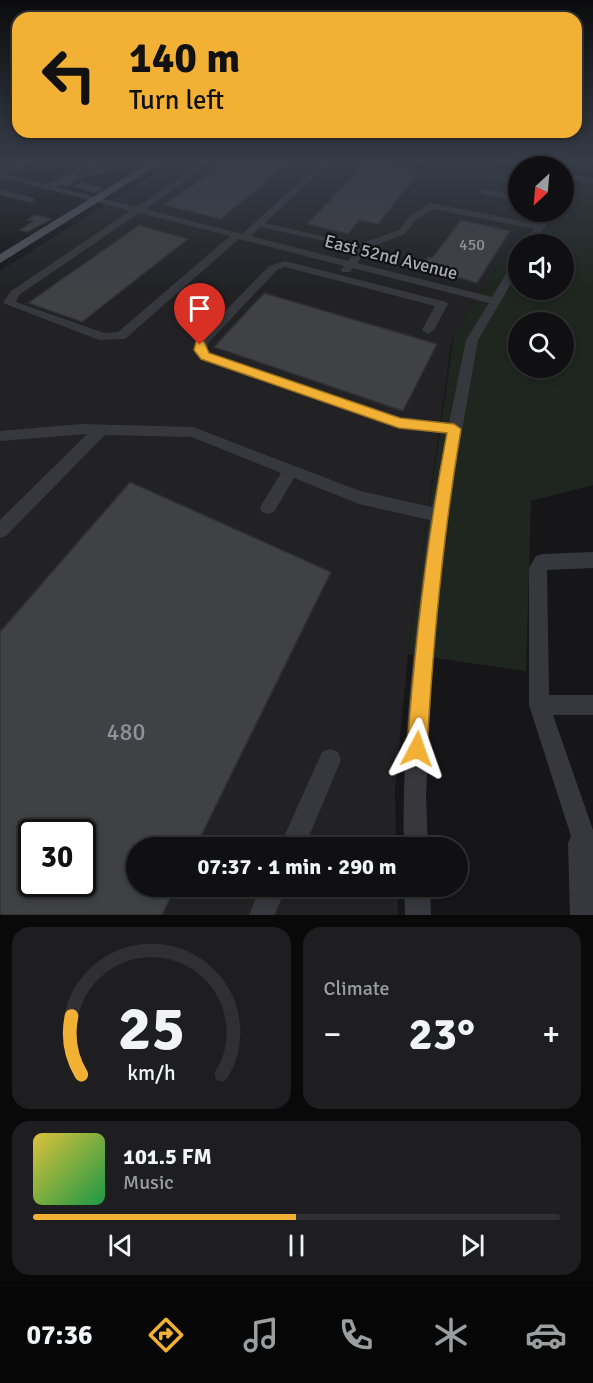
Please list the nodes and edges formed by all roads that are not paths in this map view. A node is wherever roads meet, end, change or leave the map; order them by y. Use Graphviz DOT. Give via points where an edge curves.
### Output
graph roads {
  1 [pos="90,204"];
  2 [pos="112,204"];
  3 [pos="147,204"];
  4 [pos="281,204"];
  5 [pos="138,210"];
  6 [pos="542,222"];
  7 [pos="258,224"];
  8 [pos="539,227"];
  9 [pos="535,234"];
  10 [pos="241,236"];
  11 [pos="331,241"];
  12 [pos="0,259"];
  13 [pos="351,264"];
  14 [pos="340,277"];
  15 [pos="508,279"];
  16 [pos="421,282"];
  17 [pos="412,296"];
  18 [pos="495,301"];
  19 [pos="428,330"];
  20 [pos="102,429"];
  21 [pos="454,429"];
  22 [pos="0,436"];
  23 [pos="291,470"];
  24 [pos="268,507"];
  25 [pos="439,515"];
  26 [pos="0,531"];
  27 [pos="593,560"];
  28 [pos="539,705"];
  29 [pos="593,705"];
  30 [pos="330,760"];
  31 [pos="580,827"];
  32 [pos="296,837"];
  33 [pos="416,837"];
  34 [pos="593,866"];
  35 [pos="269,897"];
  36 [pos="417,897"];
  37 [pos="262,915"];
  38 [pos="418,915"];
  39 [pos="583,915"];
  1 -- 12 [label="main road"];
  2 -- 5 [label="street, East 52nd Avenue"];
  3 -- 5 [label="street"];
  4 -- 7 [label="street"];
  5 -- 10 [label="street, East 52nd Avenue"];
  5 -- 10 [label="street" via="15,293 9,303 103,337 121,336"];
  6 -- 8 [label="street"];
  7 -- 10 [label="street"];
  7 -- 11 [label="street"];
  8 -- 9 [label="street"];
  8 -- 13 [label="street" via="431,206 413,218 402,232 367,245"];
  10 -- 13 [label="street, East 52nd Avenue"];
  13 -- 14 [label="street"];
  13 -- 16 [label="street, East 52nd Avenue"];
  14 -- 17 [label="street"];
  14 -- 21 [label="street" via="290,264 276,266 203,341 201,353 399,423"];
  15 -- 18 [label="street"];
  16 -- 17 [label="street"];
  16 -- 18 [label="street, East 52nd Avenue"];
  17 -- 19 [label="street" via="441,304"];
  18 -- 21 [label="street" via="471,340"];
  20 -- 22 [label="street"];
  20 -- 23 [label="street" via="193,432"];
  20 -- 26 [label="street"];
  21 -- 25 [label="street"];
  23 -- 24 [label="street"];
  23 -- 25 [label="street" via="359,497"];
  25 -- 33 [label="street" via="423,654 414,796"];
  27 -- 28 [label="street" via="542,562 538,568"];
  28 -- 29 [label="street"];
  28 -- 31 [label="street"];
  30 -- 32 [label="street"];
  31 -- 34 [label="street"];
  31 -- 39 [label="street"];
  35 -- 37 [label="street"];
  36 -- 38 [label="street"];
}
